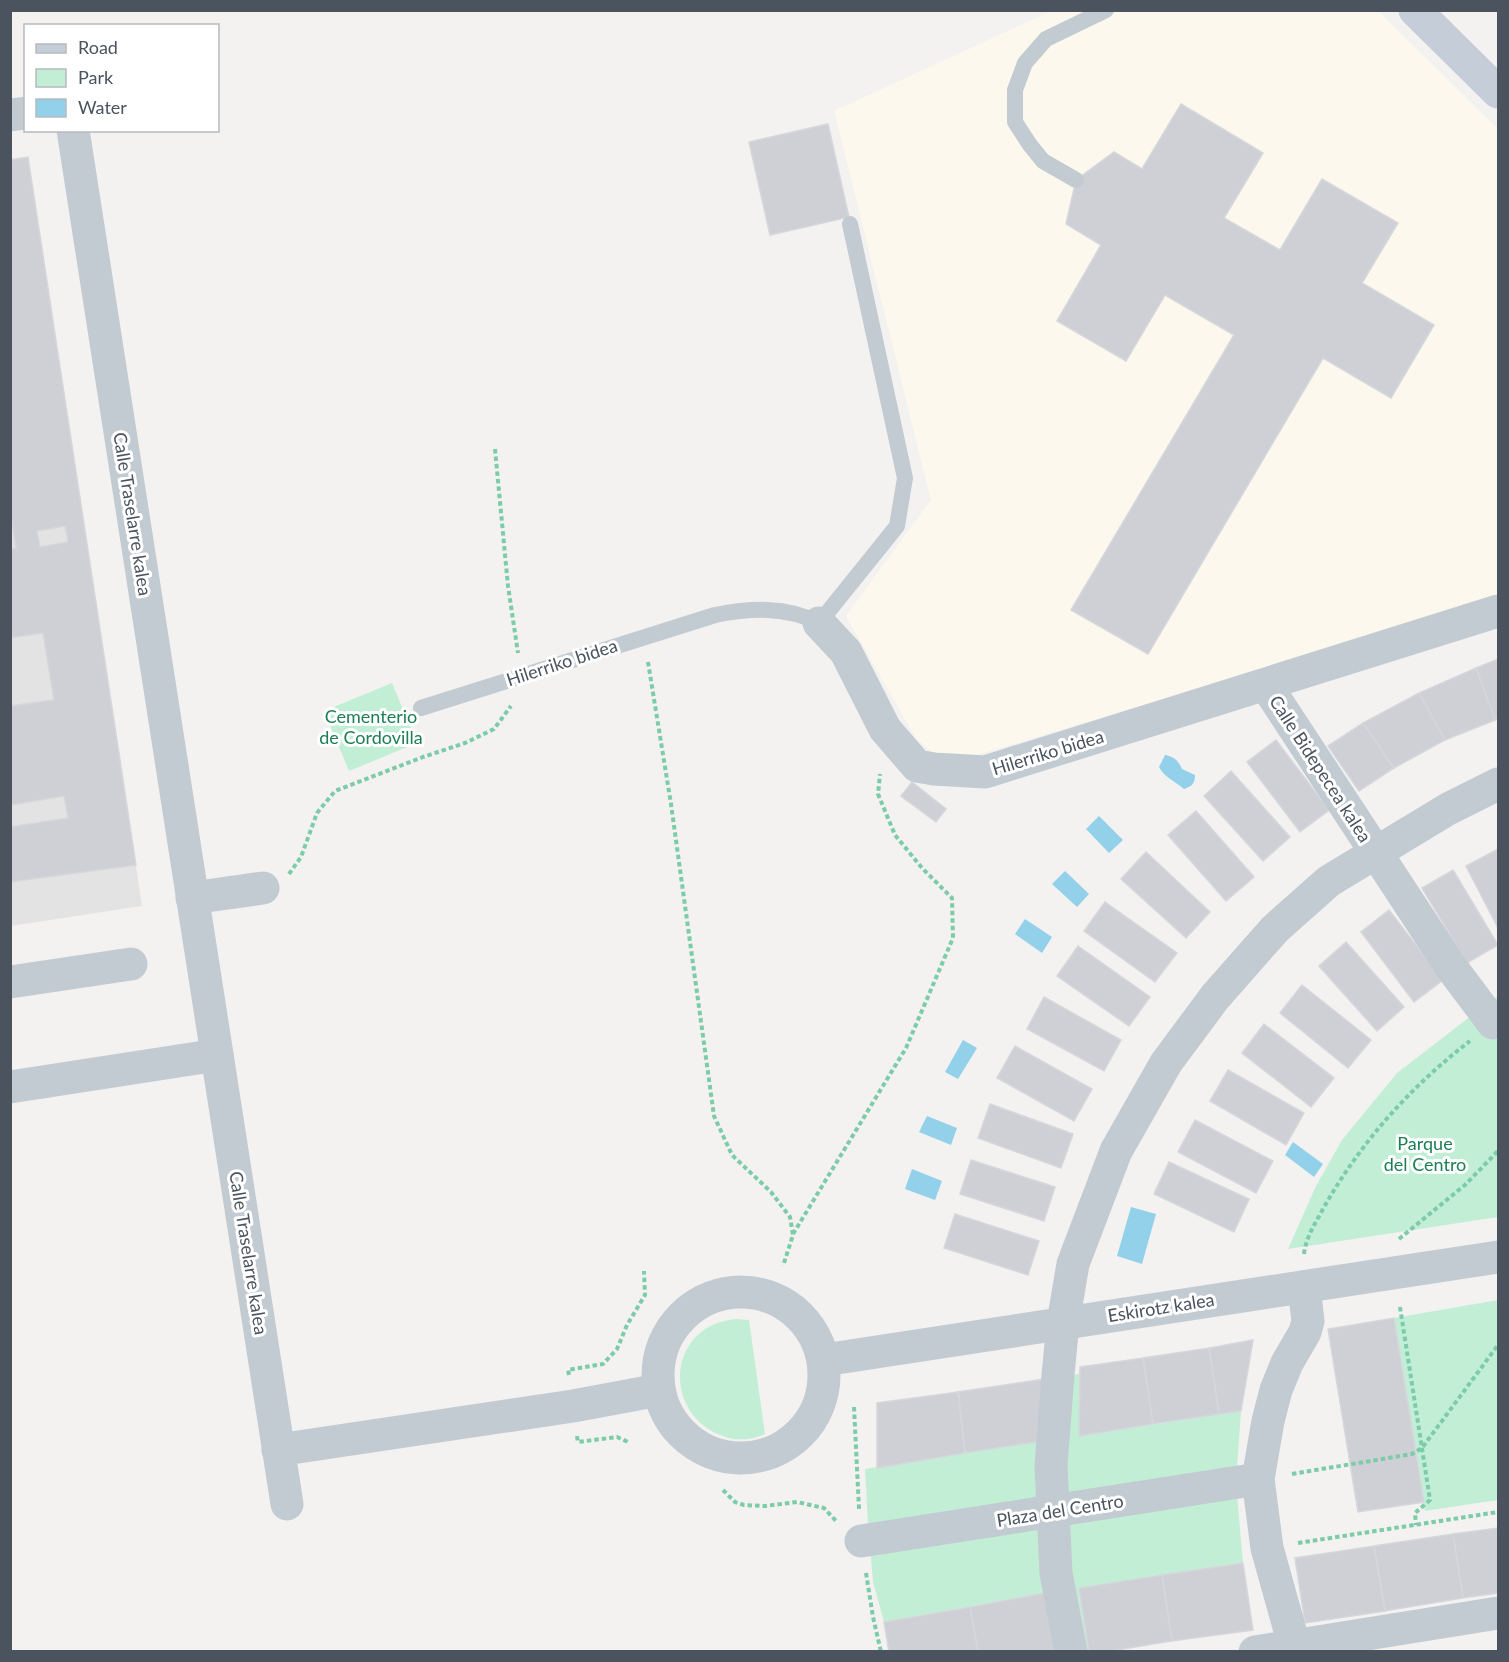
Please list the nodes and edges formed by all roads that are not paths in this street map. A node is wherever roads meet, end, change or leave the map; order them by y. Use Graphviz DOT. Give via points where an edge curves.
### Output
graph roads {
  1 [pos="1106,10"];
  2 [pos="1415,10"];
  3 [pos="1498,92"];
  4 [pos="73,132"];
  5 [pos="1076,180"];
  6 [pos="850,224"];
  7 [pos="1498,611"];
  8 [pos="819,623"];
  9 [pos="1266,686"];
  10 [pos="421,708"];
  11 [pos="1498,784"];
  12 [pos="1375,852"];
  13 [pos="263,888"];
  14 [pos="192,898"];
  15 [pos="131,964"];
  16 [pos="10,982"];
  17 [pos="1492,1023"];
  18 [pos="217,1055"];
  19 [pos="10,1087"];
  20 [pos="1498,1257"];
  21 [pos="1304,1287"];
  22 [pos="1063,1323"];
  23 [pos="824,1360"];
  24 [pos="658,1390"];
  25 [pos="278,1450"];
  26 [pos="1258,1479"];
  27 [pos="287,1504"];
  28 [pos="1053,1512"];
  29 [pos="861,1542"];
  30 [pos="1498,1613"];
  31 [pos="1295,1648"];
  32 [pos="1071,1652"];
  33 [pos="1255,1652"];
  1 -- 5 [label="lane" via="1046,39 1025,63 1015,90 1015,122 1030,146 1044,161"];
  2 -- 3 [label="street"];
  4 -- 14 [label="street, Calle Traselarre kalea"];
  6 -- 8 [label="lane" via="905,478 897,526"];
  7 -- 9 [label="street, Hilerriko bidea"];
  8 -- 9 [label="street, Hilerriko bidea" via="846,652 885,729 917,766 934,770 985,772"];
  8 -- 10 [label="lane, Hilerriko bidea" via="804,615 774,610 715,615"];
  9 -- 12 [label="street, Calle Bidepecea kalea"];
  11 -- 12 [label="street, Calle Bidepecea kalea"];
  12 -- 17 [label="street, Calle Bidepecea kalea"];
  12 -- 22 [label="street, Calle Bidepecea kalea" via="1329,881 1275,929 1215,998 1166,1063 1116,1151 1073,1264"];
  13 -- 14 [label="street"];
  14 -- 18 [label="street, Calle Traselarre kalea"];
  15 -- 16 [label="street"];
  18 -- 19 [label="street"];
  18 -- 25 [label="street, Calle Traselarre kalea"];
  20 -- 21 [label="street, Eskirotz kalea"];
  21 -- 22 [label="street, Eskirotz kalea"];
  21 -- 26 [label="street" via="1308,1321 1276,1390"];
  22 -- 23 [label="street, Eskirotz kalea"];
  22 -- 28 [label="street, Calle Bidepecea kalea" via="1051,1465"];
  23 -- 24 [label="street" via="815,1335 799,1314 785,1304 752,1292 726,1293 701,1301 680,1318 665,1339 658,1364"];
  23 -- 24 [label="street" via="825,1386 818,1411 802,1433 782,1449 757,1458 730,1459 690,1441 668,1415"];
  24 -- 25 [label="street"];
  25 -- 27 [label="street, Calle Traselarre kalea"];
  26 -- 28 [label="street, Plaza del Centro"];
  26 -- 31 [label="street" via="1267,1548"];
  28 -- 29 [label="street, Plaza del Centro"];
  28 -- 32 [label="street, Calle Bidepecea kalea" via="1056,1573"];
  30 -- 31 [label="street"];
  31 -- 33 [label="street"];
}
